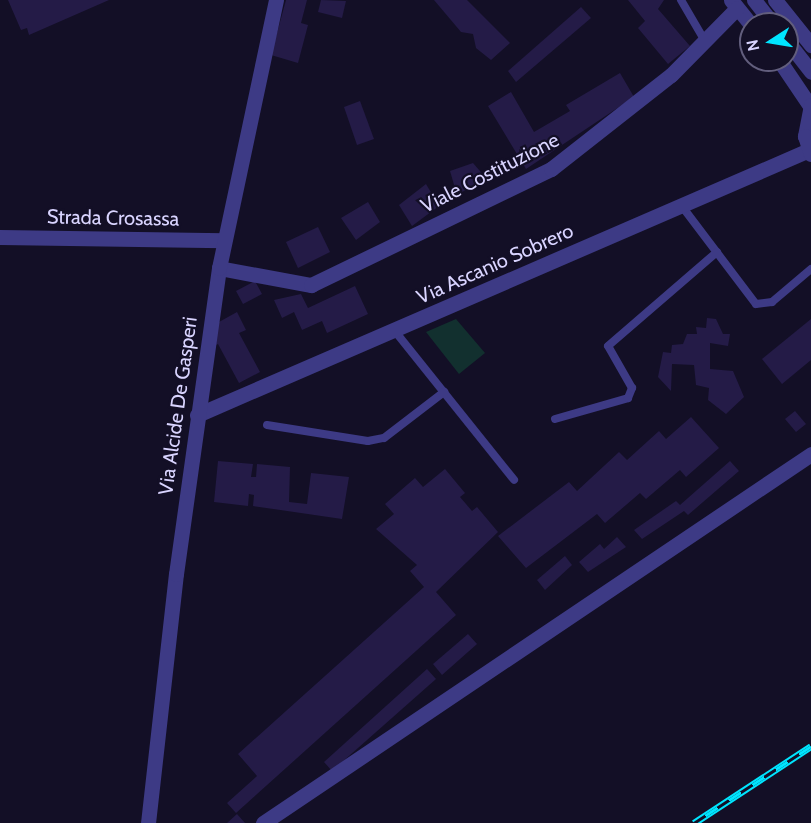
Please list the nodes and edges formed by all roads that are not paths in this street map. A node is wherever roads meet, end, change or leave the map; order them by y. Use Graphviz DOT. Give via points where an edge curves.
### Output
graph roads {
  1 [pos="276,0"];
  2 [pos="681,0"];
  3 [pos="754,0"];
  4 [pos="775,0"];
  5 [pos="734,4"];
  6 [pos="764,12"];
  7 [pos="705,41"];
  8 [pos="811,45"];
  9 [pos="799,56"];
  10 [pos="787,72"];
  11 [pos="811,72"];
  12 [pos="811,106"];
  13 [pos="810,152"];
  14 [pos="681,205"];
  15 [pos="0,237"];
  16 [pos="224,240"];
  17 [pos="717,252"];
  18 [pos="219,268"];
  19 [pos="811,268"];
  20 [pos="394,330"];
  21 [pos="444,392"];
  22 [pos="197,415"];
  23 [pos="555,419"];
  24 [pos="267,425"];
  25 [pos="811,454"];
  26 [pos="514,480"];
  27 [pos="148,823"];
  28 [pos="263,823"];
  1 -- 16 [label="street, Via Alcide De Gasperi"];
  2 -- 7 [label="lane"];
  3 -- 6 [label="street"];
  4 -- 8 [label="street"];
  5 -- 7 [label="street, Viale Costituzione"];
  7 -- 18 [label="street, Viale Costituzione" via="572,156 311,285"];
  9 -- 11 [label="street"];
  10 -- 12 [label="street"];
  12 -- 13 [label="street" via="805,120"];
  13 -- 14 [label="street, Via Ascanio Sobrero"];
  14 -- 17 [label="lane"];
  14 -- 20 [label="street, Via Ascanio Sobrero"];
  15 -- 16 [label="street, Strada Crosassa"];
  16 -- 18 [label="street, Via Alcide De Gasperi"];
  17 -- 19 [label="lane" via="763,305"];
  17 -- 23 [label="lane" via="608,346 632,388 628,398"];
  18 -- 22 [label="street, Via Alcide De Gasperi"];
  20 -- 21 [label="lane"];
  20 -- 22 [label="street, Via Ascanio Sobrero"];
  21 -- 24 [label="lane" via="384,438 368,441"];
  21 -- 26 [label="lane"];
  22 -- 27 [label="street, Via Alcide De Gasperi"];
  25 -- 28 [label="street"];
}
